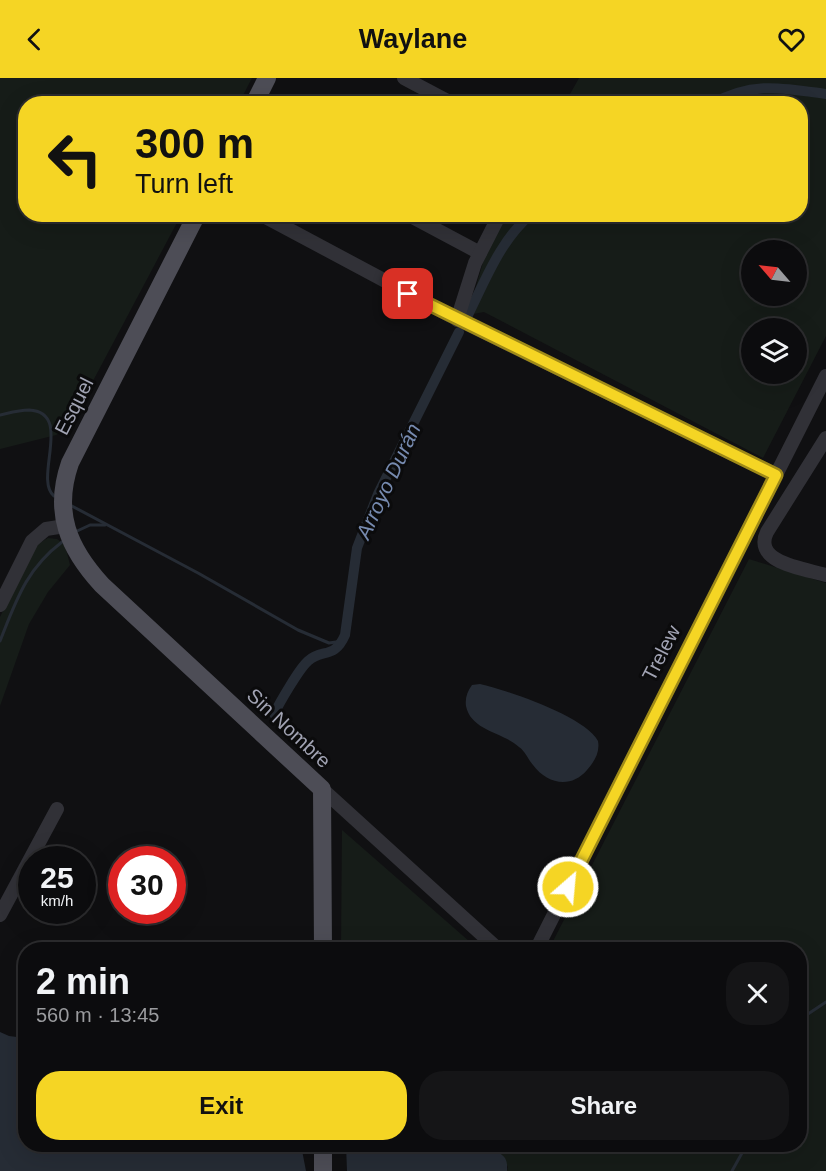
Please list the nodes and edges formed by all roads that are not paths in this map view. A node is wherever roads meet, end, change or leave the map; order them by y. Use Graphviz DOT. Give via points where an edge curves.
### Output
graph roads {
  1 [pos="267,78"];
  2 [pos="404,78"];
  3 [pos="258,96"];
  4 [pos="438,96"];
  5 [pos="193,222"];
  6 [pos="273,222"];
  7 [pos="422,222"];
  8 [pos="496,222"];
  9 [pos="480,253"];
  10 [pos="457,320"];
  11 [pos="826,376"];
  12 [pos="826,438"];
  13 [pos="776,475"];
  14 [pos="65,526"];
  15 [pos="826,575"];
  16 [pos="0,605"];
  17 [pos="322,789"];
  18 [pos="57,809"];
  19 [pos="0,915"];
  20 [pos="323,942"];
  21 [pos="490,942"];
  22 [pos="540,942"];
  23 [pos="323,1152"];
  24 [pos="323,1171"];
  1 -- 3 [label="main road"];
  2 -- 4 [label="street"];
  5 -- 14 [label="main road, Esquel" via="70,463 64,479"];
  6 -- 10 [label="street"];
  7 -- 9 [label="street"];
  8 -- 9 [label="street"];
  9 -- 10 [label="street"];
  10 -- 13 [label="street"];
  11 -- 13 [label="street, Trelew"];
  12 -- 15 [label="street" via="763,542 773,558"];
  13 -- 22 [label="street, Trelew"];
  14 -- 16 [label="street" via="46,529 32,541"];
  14 -- 17 [label="main road, Sin Nombre" via="80,557 102,585"];
  17 -- 20 [label="main road"];
  17 -- 21 [label="street, Sin Nombre"];
  18 -- 19 [label="street"];
  23 -- 24 [label="main road"];
}
